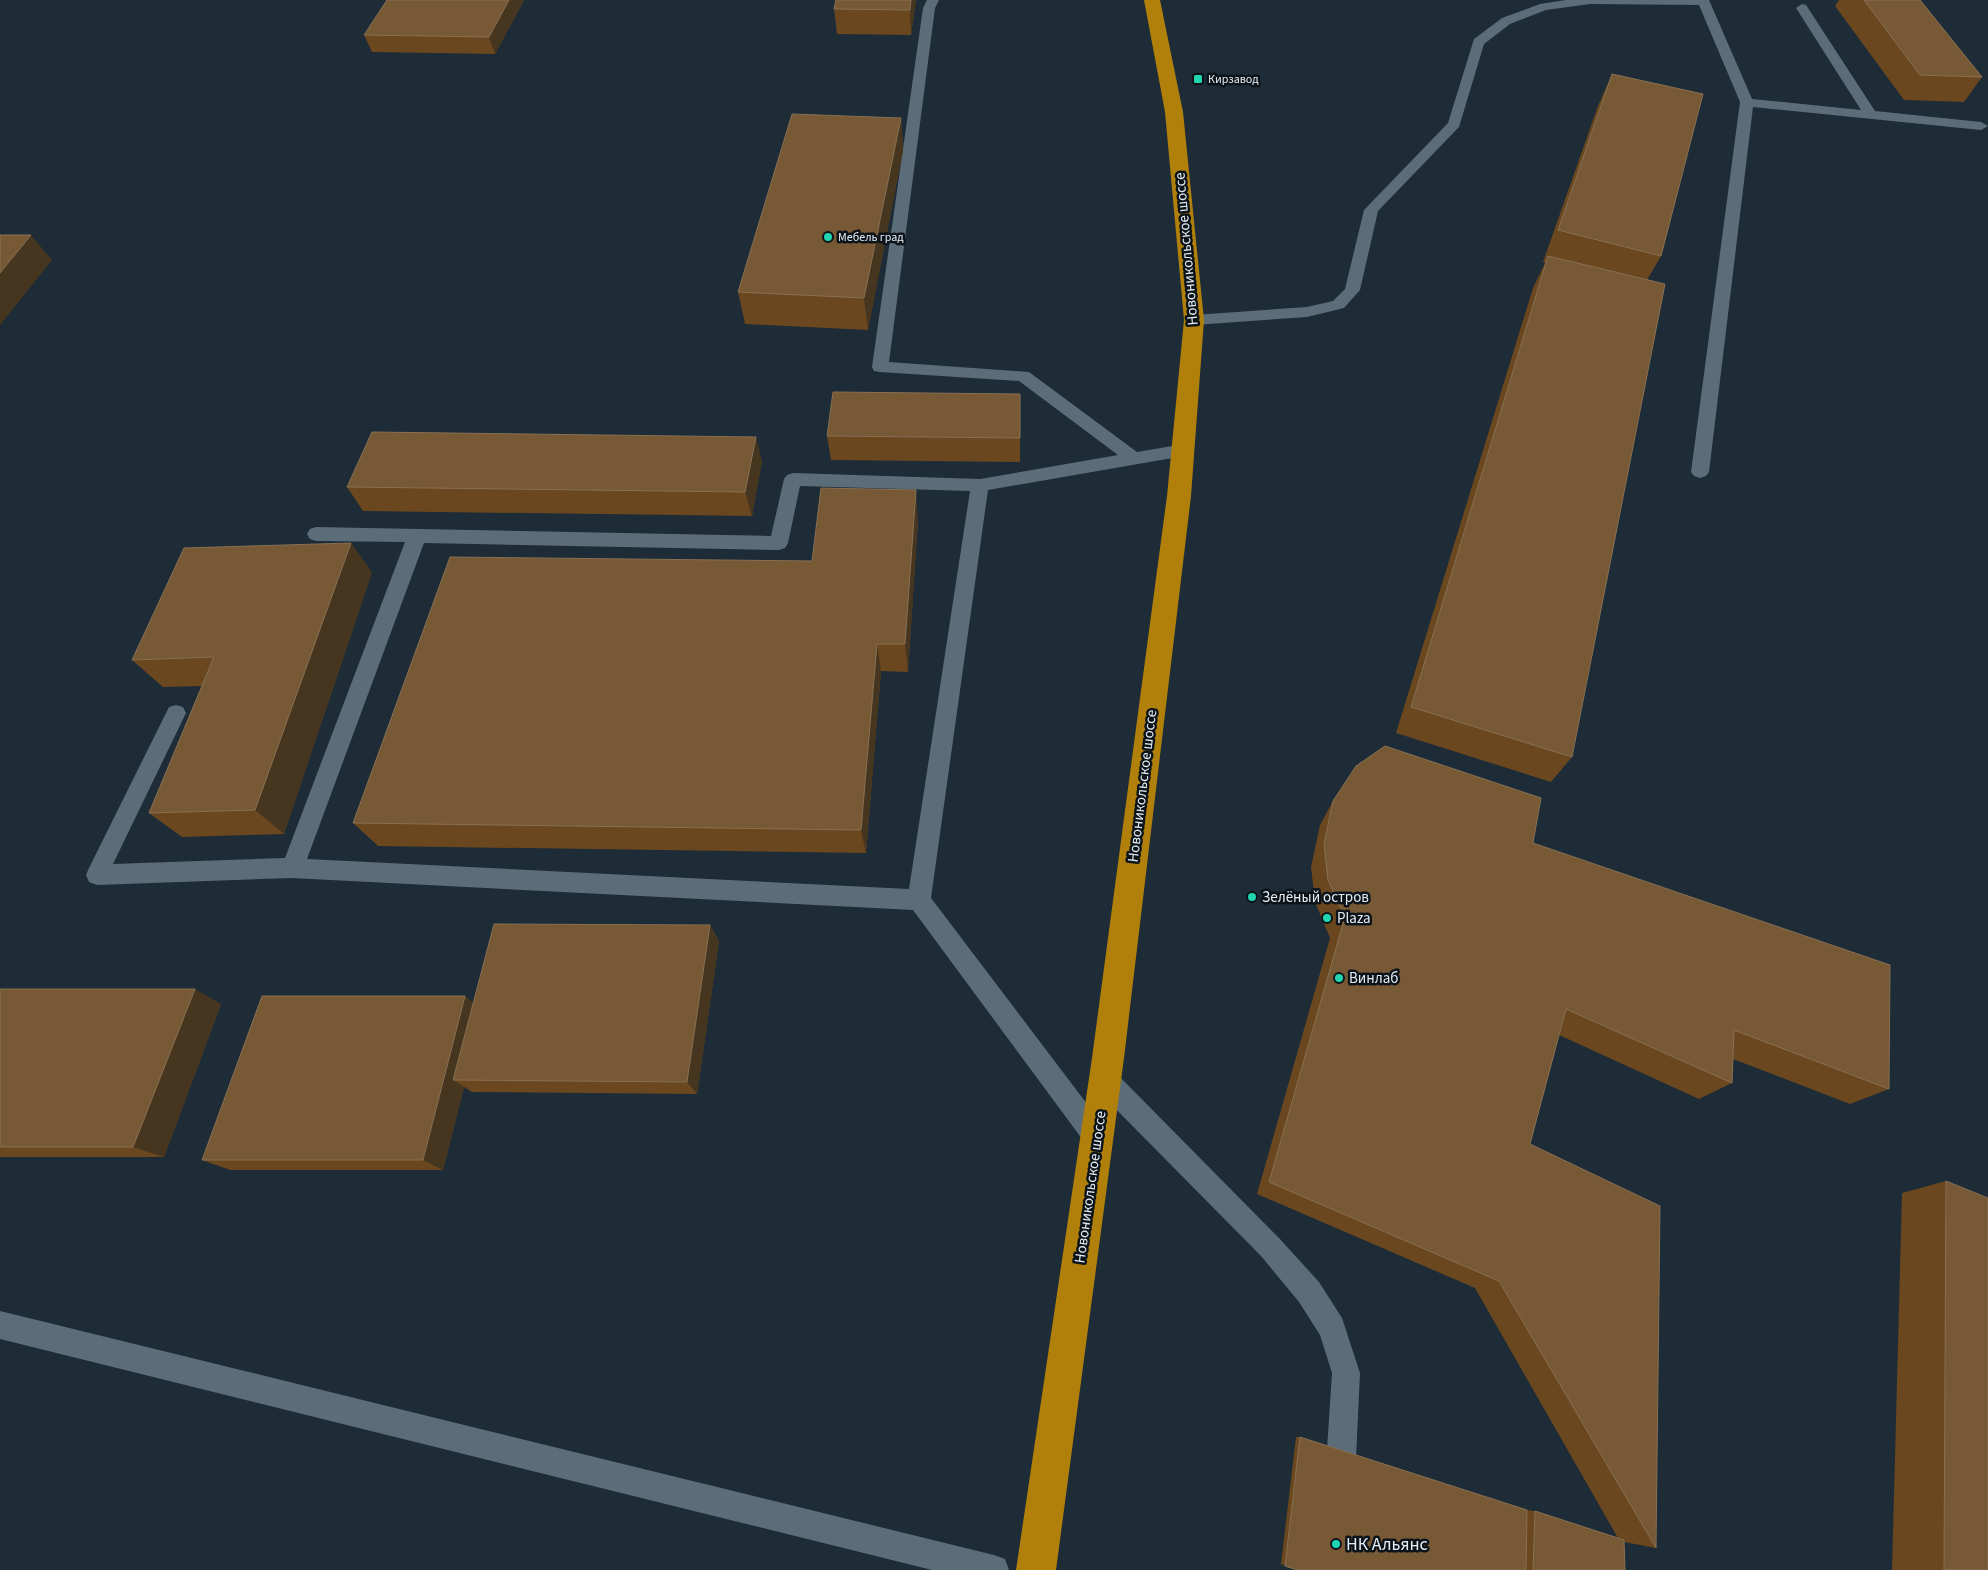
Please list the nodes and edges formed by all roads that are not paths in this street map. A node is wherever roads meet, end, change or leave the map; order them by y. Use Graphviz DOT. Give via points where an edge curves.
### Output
graph roads {
  1 [pos="933,0"];
  2 [pos="1152,0"];
  3 [pos="1703,1"];
  4 [pos="1802,8"];
  5 [pos="1747,102"];
  6 [pos="1871,115"];
  7 [pos="1981,126"];
  8 [pos="1194,320"];
  9 [pos="1184,450"];
  10 [pos="1133,458"];
  11 [pos="1700,472"];
  12 [pos="980,485"];
  13 [pos="316,534"];
  14 [pos="417,536"];
  15 [pos="176,713"];
  16 [pos="292,868"];
  17 [pos="919,900"];
  18 [pos="1104,1079"];
  19 [pos="1097,1138"];
  20 [pos="0,1325"];
  21 [pos="1339,1501"];
  22 [pos="994,1570"];
  23 [pos="1036,1570"];
  1 -- 10 [label="lane" via="928,8 880,368 1023,376"];
  2 -- 8 [label="highway, Новоникольское шоссе" via="1174,112"];
  3 -- 5 [label="lane"];
  3 -- 8 [label="lane" via="1590,0 1544,7 1506,21 1478,42 1454,124 1371,210 1352,290 1338,305 1306,312"];
  4 -- 6 [label="lane"];
  5 -- 6 [label="lane"];
  5 -- 11 [label="lane"];
  6 -- 7 [label="lane"];
  8 -- 9 [label="highway, Новоникольское шоссе"];
  9 -- 10 [label="lane"];
  9 -- 18 [label="highway, Новоникольское шоссе"];
  10 -- 12 [label="lane"];
  12 -- 14 [label="lane" via="793,479 779,543"];
  12 -- 17 [label="lane"];
  13 -- 14 [label="lane"];
  14 -- 16 [label="lane"];
  15 -- 16 [label="lane" via="97,875"];
  16 -- 17 [label="lane"];
  17 -- 19 [label="lane"];
  18 -- 19 [label="highway, Новоникольское шоссе"];
  18 -- 21 [label="lane" via="1270,1247 1308,1292 1332,1328 1346,1373"];
  19 -- 23 [label="highway, Новоникольское шоссе"];
  20 -- 22 [label="lane"];
}
